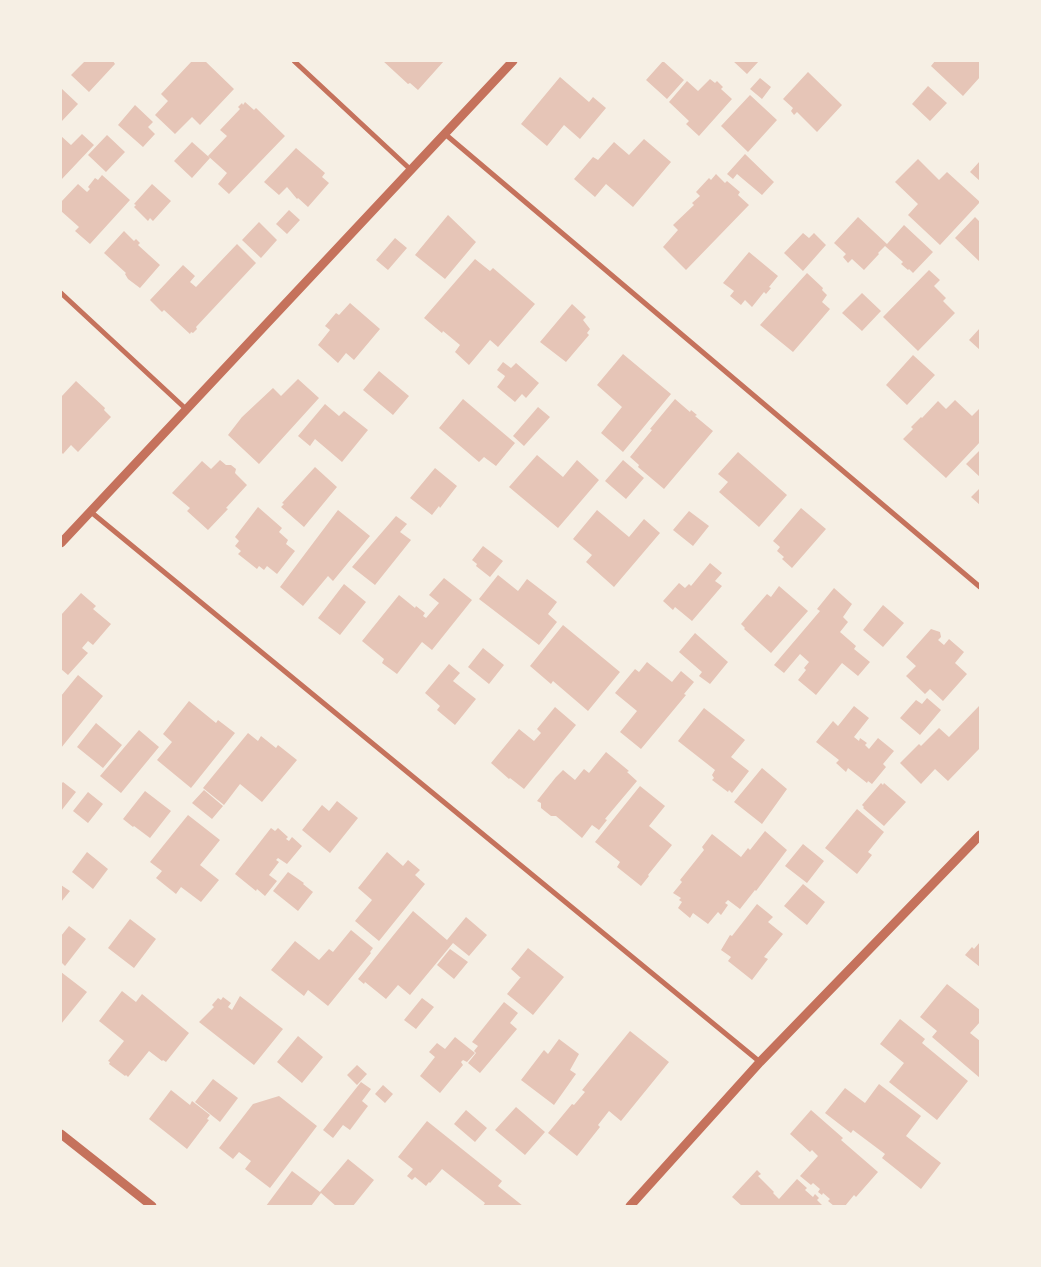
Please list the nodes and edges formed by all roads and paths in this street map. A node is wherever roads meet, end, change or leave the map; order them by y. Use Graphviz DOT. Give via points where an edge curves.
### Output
graph roads {
  1 [pos="294,61"];
  2 [pos="513,61"];
  3 [pos="445,134"];
  4 [pos="412,170"];
  5 [pos="61,292"];
  6 [pos="187,410"];
  7 [pos="91,512"];
  8 [pos="61,543"];
  9 [pos="980,587"];
  10 [pos="980,835"];
  11 [pos="760,1062"];
  12 [pos="61,1134"];
  13 [pos="152,1206"];
  14 [pos="630,1206"];
  1 -- 4 [label="street"];
  2 -- 3 [label="street"];
  3 -- 4 [label="street"];
  3 -- 9 [label="street"];
  4 -- 6 [label="street"];
  5 -- 6 [label="street"];
  6 -- 7 [label="street"];
  7 -- 8 [label="street"];
  7 -- 11 [label="street"];
  10 -- 11 [label="street"];
  11 -- 14 [label="street"];
  12 -- 13 [label="street"];
}
